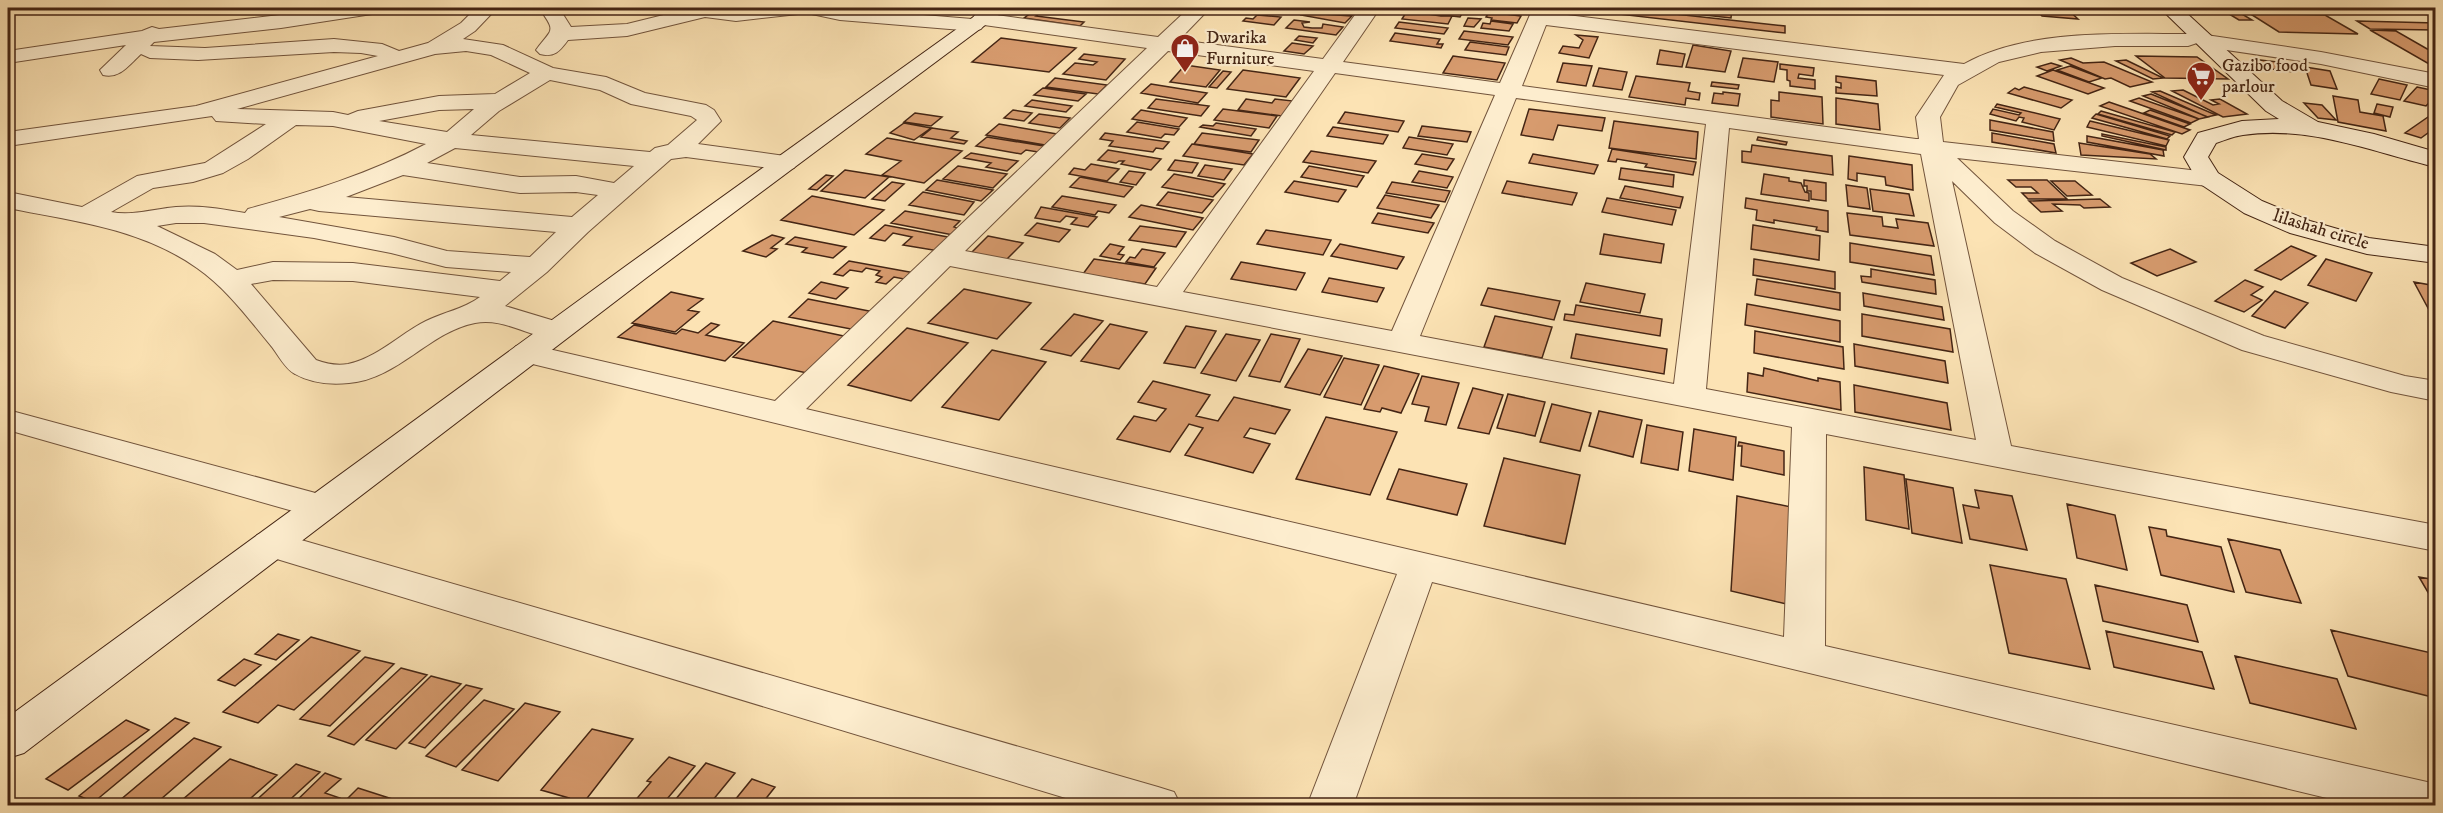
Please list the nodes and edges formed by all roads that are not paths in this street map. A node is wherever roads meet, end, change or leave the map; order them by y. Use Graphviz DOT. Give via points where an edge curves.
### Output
graph roads {
  1 [pos="372,8"];
  2 [pos="486,8"];
  3 [pos="496,8"];
  4 [pos="549,8"];
  5 [pos="804,8"];
  6 [pos="811,8"];
  7 [pos="930,8"];
  8 [pos="1200,8"];
  9 [pos="1370,8"];
  10 [pos="2154,8"];
  11 [pos="2170,8"];
  12 [pos="2408,8"];
  13 [pos="704,9"];
  14 [pos="2436,9"];
  15 [pos="188,12"];
  16 [pos="343,13"];
  17 [pos="1541,13"];
  18 [pos="985,17"];
  19 [pos="914,20"];
  20 [pos="559,34"];
  21 [pos="147,36"];
  22 [pos="2197,41"];
  23 [pos="1163,44"];
  24 [pos="292,47"];
  25 [pos="434,48"];
  26 [pos="130,52"];
  27 [pos="8,57"];
  28 [pos="396,58"];
  29 [pos="1328,66"];
  30 [pos="536,69"];
  31 [pos="111,70"];
  32 [pos="1968,71"];
  33 [pos="2436,81"];
  34 [pos="1508,91"];
  35 [pos="500,101"];
  36 [pos="198,113"];
  37 [pos="291,118"];
  38 [pos="1718,120"];
  39 [pos="347,121"];
  40 [pos="2262,127"];
  41 [pos="2315,130"];
  42 [pos="8,139"];
  43 [pos="452,140"];
  44 [pos="1932,148"];
  45 [pos="666,155"];
  46 [pos="2436,160"];
  47 [pos="785,163"];
  48 [pos="401,167"];
  49 [pos="2208,178"];
  50 [pos="618,191"];
  51 [pos="8,200"];
  52 [pos="308,202"];
  53 [pos="87,215"];
  54 [pos="238,219"];
  55 [pos="125,223"];
  56 [pos="578,226"];
  57 [pos="2386,249"];
  58 [pos="2436,255"];
  59 [pos="944,256"];
  60 [pos="537,266"];
  61 [pos="232,280"];
  62 [pos="2436,280"];
  63 [pos="506,291"];
  64 [pos="1164,298"];
  65 [pos="478,313"];
  66 [pos="557,331"];
  67 [pos="1402,343"];
  68 [pos="527,353"];
  69 [pos="2436,391"];
  70 [pos="1689,398"];
  71 [pos="781,414"];
  72 [pos="8,420"];
  73 [pos="1809,421"];
  74 [pos="1996,456"];
  75 [pos="321,507"];
  76 [pos="2436,538"];
  77 [pos="270,544"];
  78 [pos="1419,565"];
  79 [pos="1804,657"];
  80 [pos="8,740"];
  81 [pos="2436,804"];
  82 [pos="1158,806"];
  83 [pos="1330,806"];
  1 -- 16 [label="street"];
  2 -- 3 [label="street"];
  2 -- 25 [label="street" via="468,27"];
  4 -- 20 [label="street" via="560,20"];
  5 -- 13 [label="street" via="759,13"];
  6 -- 19 [label="street"];
  7 -- 19 [label="street"];
  8 -- 23 [label="street"];
  9 -- 29 [label="street"];
  10 -- 22 [label="street"];
  11 -- 22 [label="street"];
  12 -- 14 [label="street"];
  13 -- 20 [label="street" via="627,30"];
  15 -- 21 [label="street"];
  16 -- 21 [label="street"];
  16 -- 24 [label="street"];
  17 -- 32 [label="street"];
  17 -- 34 [label="street"];
  18 -- 19 [label="street"];
  18 -- 23 [label="street"];
  18 -- 47 [label="street"];
  20 -- 30 [label="street"];
  21 -- 26 [label="street"];
  21 -- 27 [label="street"];
  22 -- 32 [label="street" via="2115,40 2041,46 1992,57"];
  22 -- 33 [label="street" via="2300,53"];
  22 -- 40 [label="street" via="2253,102"];
  22 -- 41 [label="street" via="2274,106"];
  23 -- 29 [label="street"];
  23 -- 59 [label="street"];
  24 -- 26 [label="street" via="205,54"];
  24 -- 28 [label="street" via="369,46 388,50"];
  25 -- 28 [label="street"];
  25 -- 30 [label="street" via="482,46"];
  26 -- 31 [label="street"];
  28 -- 36 [label="street"];
  29 -- 34 [label="street"];
  29 -- 64 [label="street"];
  30 -- 35 [label="street"];
  30 -- 45 [label="street" via="606,84 639,99 706,114 709,121"];
  32 -- 44 [label="street" via="1949,81 1928,117"];
  34 -- 38 [label="street"];
  34 -- 67 [label="street"];
  35 -- 39 [label="street" via="439,103"];
  35 -- 43 [label="street"];
  36 -- 37 [label="street"];
  36 -- 42 [label="street"];
  37 -- 39 [label="street"];
  37 -- 53 [label="street" via="220,165 193,174 153,178"];
  38 -- 44 [label="street"];
  38 -- 70 [label="street"];
  39 -- 43 [label="street"];
  40 -- 41 [label="street"];
  40 -- 49 [label="street" via="2207,138 2196,157"];
  41 -- 46 [label="street"];
  43 -- 45 [label="street" via="586,155"];
  43 -- 48 [label="street"];
  44 -- 49 [label="street"];
  44 -- 69 [label="street" via="2004,217 2045,247 2112,284 2253,343"];
  44 -- 74 [label="street"];
  45 -- 47 [label="street"];
  45 -- 50 [label="street"];
  47 -- 66 [label="street"];
  48 -- 50 [label="street" via="520,184 576,184"];
  48 -- 52 [label="street"];
  49 -- 57 [label="street, lilashah circle" via="2253,207 2300,227"];
  50 -- 56 [label="street"];
  51 -- 53 [label="street"];
  52 -- 54 [label="street"];
  52 -- 56 [label="street"];
  53 -- 55 [label="street"];
  54 -- 55 [label="street" via="176,215"];
  54 -- 60 [label="street" via="371,241 446,260"];
  55 -- 61 [label="street" via="206,260"];
  56 -- 60 [label="street"];
  57 -- 58 [label="street, lilashah circle"];
  57 -- 62 [label="street"];
  59 -- 64 [label="street"];
  59 -- 71 [label="street"];
  60 -- 63 [label="street"];
  61 -- 63 [label="street" via="273,271 353,272"];
  61 -- 65 [label="street" via="305,367 318,374 338,375 373,367 447,322"];
  63 -- 65 [label="street"];
  64 -- 67 [label="street"];
  65 -- 66 [label="street" via="497,313"];
  66 -- 68 [label="street"];
  67 -- 70 [label="street"];
  68 -- 71 [label="street"];
  68 -- 75 [label="street"];
  70 -- 73 [label="street"];
  71 -- 78 [label="street"];
  72 -- 75 [label="street"];
  73 -- 74 [label="street"];
  73 -- 79 [label="street"];
  74 -- 76 [label="street"];
  75 -- 77 [label="street"];
  77 -- 80 [label="street"];
  77 -- 82 [label="street"];
  78 -- 79 [label="street"];
  78 -- 83 [label="street"];
  79 -- 81 [label="street"];
}
